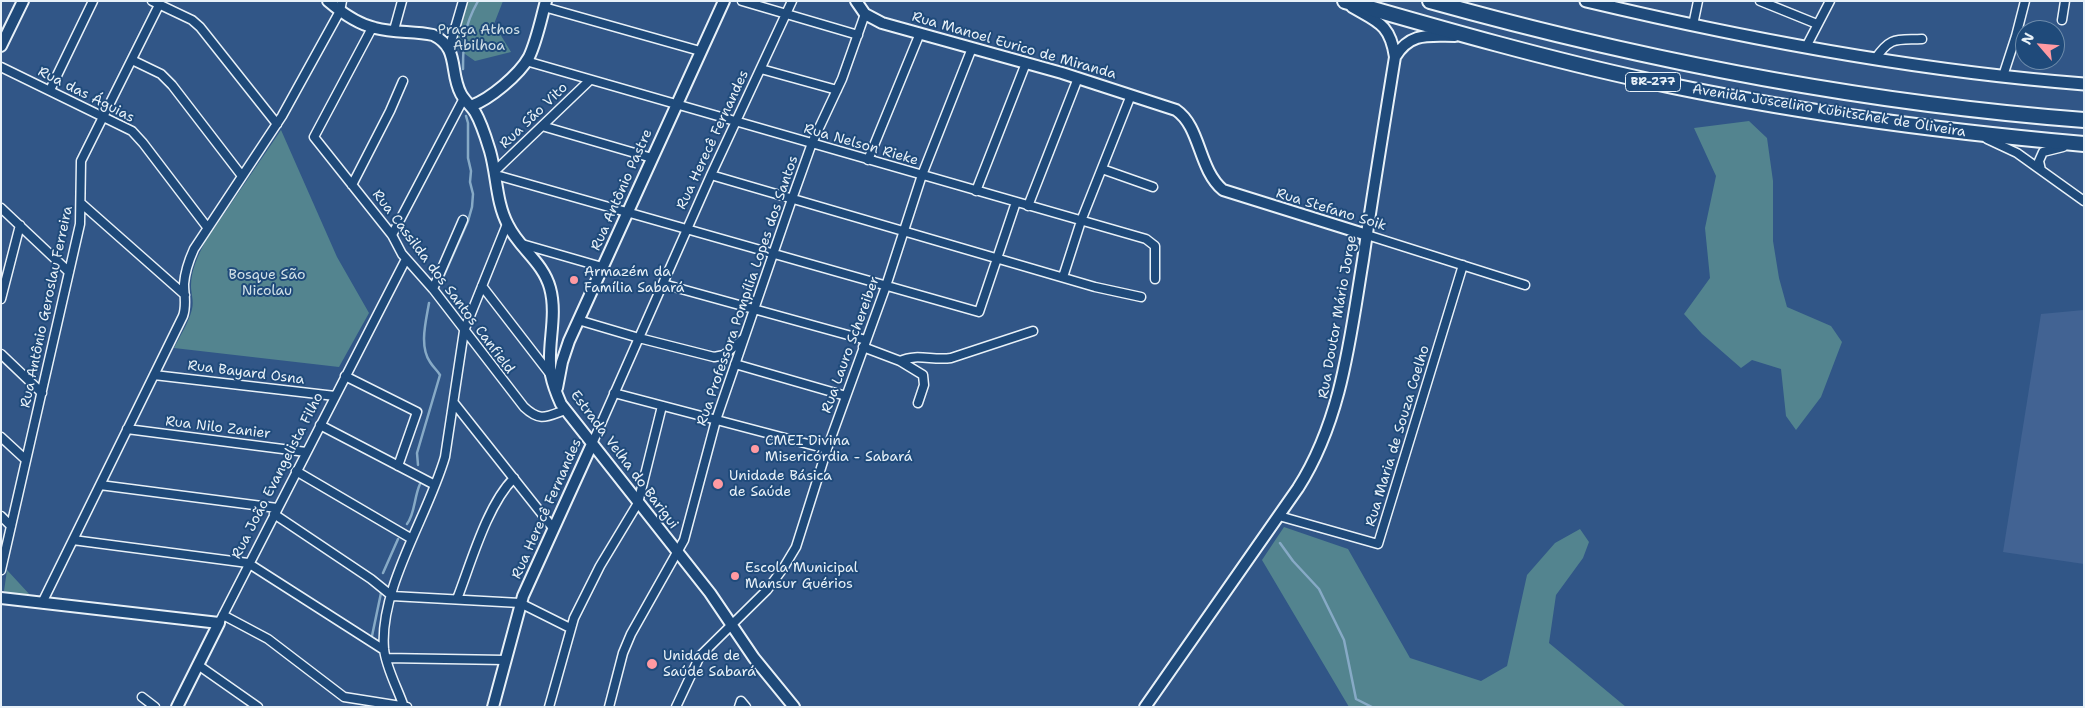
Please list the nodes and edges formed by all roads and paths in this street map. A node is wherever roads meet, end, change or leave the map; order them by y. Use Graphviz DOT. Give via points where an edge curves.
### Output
graph roads {
  1 [pos="23,1"];
  2 [pos="93,1"];
  3 [pos="328,1"];
  4 [pos="402,1"];
  5 [pos="463,1"];
  6 [pos="724,1"];
  7 [pos="742,1"];
  8 [pos="792,1"];
  9 [pos="856,1"];
  10 [pos="1344,1"];
  11 [pos="1430,1"];
  12 [pos="1586,1"];
  13 [pos="1698,1"];
  14 [pos="1760,1"];
  15 [pos="1830,1"];
  16 [pos="2025,1"];
  17 [pos="2065,1"];
  18 [pos="155,3"];
  19 [pos="1771,3"];
  20 [pos="545,4"];
  21 [pos="341,6"];
  22 [pos="786,14"];
  23 [pos="865,14"];
  24 [pos="2062,20"];
  25 [pos="1818,24"];
  26 [pos="1693,25"];
  27 [pos="372,28"];
  28 [pos="394,30"];
  29 [pos="920,33"];
  30 [pos="858,35"];
  31 [pos="1464,35"];
  32 [pos="1922,39"];
  33 [pos="1,46"];
  34 [pos="1806,47"];
  35 [pos="972,48"];
  36 [pos="450,49"];
  37 [pos="700,51"];
  38 [pos="1395,57"];
  39 [pos="1875,59"];
  40 [pos="132,60"];
  41 [pos="526,61"];
  42 [pos="1026,63"];
  43 [pos="1,67"];
  44 [pos="761,68"];
  45 [pos="2003,76"];
  46 [pos="1078,78"];
  47 [pos="590,80"];
  48 [pos="402,81"];
  49 [pos="2084,84"];
  50 [pos="50,90"];
  51 [pos="837,90"];
  52 [pos="1131,95"];
  53 [pos="467,102"];
  54 [pos="676,104"];
  55 [pos="1171,108"];
  56 [pos="104,117"];
  57 [pos="2084,120"];
  58 [pos="736,122"];
  59 [pos="277,124"];
  60 [pos="542,126"];
  61 [pos="1967,133"];
  62 [pos="812,143"];
  63 [pos="2084,145"];
  64 [pos="652,158"];
  65 [pos="868,160"];
  66 [pos="1102,169"];
  67 [pos="2041,170"];
  68 [pos="496,173"];
  69 [pos="712,175"];
  70 [pos="922,175"];
  71 [pos="242,176"];
  72 [pos="352,184"];
  73 [pos="1153,187"];
  74 [pos="976,190"];
  75 [pos="792,199"];
  76 [pos="2084,201"];
  77 [pos="1016,202"];
  78 [pos="82,204"];
  79 [pos="1028,206"];
  80 [pos="1,208"];
  81 [pos="627,212"];
  82 [pos="463,220"];
  83 [pos="1081,221"];
  84 [pos="507,224"];
  85 [pos="20,225"];
  86 [pos="207,227"];
  87 [pos="687,230"];
  88 [pos="904,231"];
  89 [pos="392,235"];
  90 [pos="1367,235"];
  91 [pos="522,244"];
  92 [pos="774,254"];
  93 [pos="997,258"];
  94 [pos="406,259"];
  95 [pos="602,266"];
  96 [pos="1463,266"];
  97 [pos="69,272"];
  98 [pos="1062,277"];
  99 [pos="1155,279"];
  100 [pos="663,284"];
  101 [pos="1525,285"];
  102 [pos="482,286"];
  103 [pos="886,286"];
  104 [pos="433,289"];
  105 [pos="185,295"];
  106 [pos="1141,298"];
  107 [pos="1,299"];
  108 [pos="754,309"];
  109 [pos="578,320"];
  110 [pos="464,331"];
  111 [pos="1034,331"];
  112 [pos="639,338"];
  113 [pos="744,338"];
  114 [pos="865,344"];
  115 [pos="1,354"];
  116 [pos="900,361"];
  117 [pos="736,364"];
  118 [pos="154,374"];
  119 [pos="345,376"];
  120 [pos="551,376"];
  121 [pos="42,393"];
  122 [pos="557,393"];
  123 [pos="614,393"];
  124 [pos="335,396"];
  125 [pos="846,396"];
  126 [pos="454,402"];
  127 [pos="918,403"];
  128 [pos="662,406"];
  129 [pos="565,410"];
  130 [pos="716,420"];
  131 [pos="320,425"];
  132 [pos="127,429"];
  133 [pos="1,437"];
  134 [pos="592,444"];
  135 [pos="827,449"];
  136 [pos="306,452"];
  137 [pos="26,460"];
  138 [pos="398,466"];
  139 [pos="296,471"];
  140 [pos="514,478"];
  141 [pos="100,485"];
  142 [pos="435,485"];
  143 [pos="638,503"];
  144 [pos="276,511"];
  145 [pos="1,516"];
  146 [pos="1279,516"];
  147 [pos="11,526"];
  148 [pos="553,528"];
  149 [pos="412,539"];
  150 [pos="73,540"];
  151 [pos="678,553"];
  152 [pos="248,563"];
  153 [pos="1,570"];
  154 [pos="392,596"];
  155 [pos="1,598"];
  156 [pos="457,599"];
  157 [pos="42,603"];
  158 [pos="520,604"];
  159 [pos="221,619"];
  160 [pos="731,626"];
  161 [pos="570,628"];
  162 [pos="385,654"];
  163 [pos="505,660"];
  164 [pos="198,665"];
  165 [pos="142,697"];
  166 [pos="404,706"];
  167 [pos="154,707"];
  168 [pos="177,707"];
  169 [pos="258,707"];
  170 [pos="493,707"];
  171 [pos="549,707"];
  172 [pos="609,707"];
  173 [pos="676,707"];
  174 [pos="739,707"];
  175 [pos="746,707"];
  176 [pos="794,707"];
  177 [pos="1145,707"];
  1 -- 33 [label="street"];
  2 -- 50 [label="street"];
  3 -- 21 [label="street"];
  4 -- 28 [label="street"];
  5 -- 36 [label="street"];
  6 -- 37 [label="street, Rua Antônio Pastre"];
  7 -- 22 [label="street"];
  8 -- 22 [label="street, Rua Herecê Fernandes"];
  9 -- 23 [label="street"];
  10 -- 31 [label="highway, Avenida Juscelino Kubitschek de Oliveira / BR-277"];
  10 -- 38 [label="street, Rua Doutor Mário Jorge" via="1386,30 1392,40"];
  11 -- 57 [label="highway, Avenida Juscelino Kubitschek de Oliveira / BR-277" via="1600,46 1796,85 1898,101"];
  12 -- 26 [label="main road"];
  13 -- 26 [label="street"];
  14 -- 19 [label="street"];
  15 -- 25 [label="street"];
  16 -- 45 [label="street"];
  17 -- 24 [label="street"];
  18 -- 40 [label="street, Rua Antônio Geroslau Ferreira"];
  18 -- 59 [label="street" via="200,27"];
  19 -- 25 [label="street"];
  20 -- 37 [label="street"];
  20 -- 41 [label="street"];
  21 -- 27 [label="street" via="356,21"];
  21 -- 59 [label="street"];
  22 -- 30 [label="street"];
  22 -- 44 [label="street, Rua Herecê Fernandes"];
  23 -- 29 [label="street, Rua Manoel Eurico de Miranda" via="882,23"];
  23 -- 30 [label="street, Rua Professora Pompília Lopes dos Santos"];
  25 -- 34 [label="street"];
  26 -- 34 [label="main road"];
  27 -- 28 [label="street"];
  27 -- 72 [label="street, Rua Cassilda dos Santos Canfield" via="314,137"];
  28 -- 36 [label="street" via="433,36"];
  29 -- 35 [label="street, Rua Manoel Eurico de Miranda"];
  29 -- 65 [label="street"];
  30 -- 51 [label="street, Rua Professora Pompília Lopes dos Santos"];
  31 -- 38 [label="street" via="1416,38 1404,44"];
  31 -- 61 [label="highway, Avenida Juscelino Kubitschek de Oliveira / BR-277" via="1688,89 1847,117"];
  32 -- 39 [label="street" via="1888,42"];
  34 -- 39 [label="main road"];
  35 -- 42 [label="street, Rua Manoel Eurico de Miranda"];
  35 -- 70 [label="street, Rua Lauro Schereiber"];
  36 -- 53 [label="street, Estrada Velha do Barigui" via="458,87"];
  37 -- 54 [label="street, Rua Antônio Pastre"];
  38 -- 90 [label="street, Rua Doutor Mário Jorge"];
  39 -- 45 [label="main road"];
  40 -- 56 [label="street, Rua Antônio Geroslau Ferreira"];
  40 -- 71 [label="street" via="161,74 172,85"];
  41 -- 47 [label="street, Rua Nelson Rieke"];
  41 -- 53 [label="street" via="495,92"];
  42 -- 46 [label="street, Rua Manoel Eurico de Miranda"];
  42 -- 74 [label="street"];
  43 -- 50 [label="street, Rua das Águias"];
  44 -- 51 [label="street"];
  44 -- 58 [label="street, Rua Herecê Fernandes"];
  45 -- 49 [label="main road"];
  46 -- 52 [label="street, Rua Manoel Eurico de Miranda"];
  46 -- 79 [label="street"];
  47 -- 54 [label="street, Rua Nelson Rieke"];
  47 -- 60 [label="street, Rua São Vito"];
  48 -- 72 [label="street"];
  50 -- 56 [label="street, Rua das Águias"];
  51 -- 62 [label="street, Rua Professora Pompília Lopes dos Santos"];
  52 -- 55 [label="street, Rua Manoel Eurico de Miranda"];
  52 -- 66 [label="street"];
  53 -- 68 [label="street, Estrada Velha do Barigui" via="484,132"];
  53 -- 89 [label="street"];
  54 -- 58 [label="street, Rua Nelson Rieke"];
  54 -- 64 [label="street, Rua Antônio Pastre"];
  55 -- 90 [label="street, Rua Stefano Soik" via="1187,122 1210,174 1223,190"];
  56 -- 78 [label="street, Rua Antônio Geroslau Ferreira" via="81,161"];
  56 -- 86 [label="street, Rua das Águias" via="138,136"];
  58 -- 62 [label="street, Rua Nelson Rieke"];
  58 -- 69 [label="street, Rua Herecê Fernandes"];
  59 -- 71 [label="street"];
  60 -- 64 [label="street"];
  60 -- 68 [label="street, Rua São Vito"];
  61 -- 63 [label="highway, Avenida Juscelino Kubitschek de Oliveira / BR-277"];
  61 -- 67 [label="street" via="2008,148"];
  62 -- 65 [label="street, Rua Nelson Rieke"];
  62 -- 75 [label="street, Rua Professora Pompília Lopes dos Santos"];
  63 -- 67 [label="street" via="2043,152 2039,161"];
  64 -- 81 [label="street, Rua Antônio Pastre"];
  65 -- 70 [label="street, Rua Nelson Rieke"];
  66 -- 73 [label="street"];
  66 -- 83 [label="street"];
  67 -- 76 [label="street"];
  68 -- 81 [label="street"];
  68 -- 84 [label="street, Estrada Velha do Barigui"];
  69 -- 75 [label="street"];
  69 -- 87 [label="street, Rua Herecê Fernandes"];
  70 -- 74 [label="street, Rua Nelson Rieke"];
  70 -- 88 [label="street, Rua Lauro Schereiber"];
  71 -- 86 [label="street"];
  72 -- 89 [label="street, Rua Cassilda dos Santos Canfield"];
  74 -- 77 [label="street, Rua Nelson Rieke"];
  75 -- 88 [label="street"];
  75 -- 92 [label="street, Rua Professora Pompília Lopes dos Santos"];
  77 -- 79 [label="street, Rua Nelson Rieke"];
  77 -- 93 [label="street"];
  78 -- 97 [label="street, Rua Antônio Geroslau Ferreira"];
  78 -- 105 [label="street"];
  79 -- 83 [label="street, Rua Nelson Rieke"];
  80 -- 85 [label="street"];
  81 -- 87 [label="street"];
  81 -- 95 [label="street, Rua Antônio Pastre"];
  82 -- 104 [label="street"];
  83 -- 98 [label="street"];
  83 -- 99 [label="street, Rua Nelson Rieke" via="1153,243 1156,250"];
  84 -- 91 [label="street, Estrada Velha do Barigui"];
  84 -- 102 [label="street"];
  85 -- 97 [label="street"];
  85 -- 107 [label="street"];
  86 -- 105 [label="street" via="189,260"];
  87 -- 92 [label="street"];
  87 -- 100 [label="street, Rua Herecê Fernandes"];
  88 -- 93 [label="street"];
  88 -- 103 [label="street, Rua Lauro Schereiber"];
  89 -- 94 [label="street, Rua Cassilda dos Santos Canfield"];
  90 -- 96 [label="street, Rua Stefano Soik"];
  90 -- 146 [label="street, Rua Doutor Mário Jorge" via="1350,340 1334,410 1316,459"];
  91 -- 95 [label="street"];
  91 -- 120 [label="street, Estrada Velha do Barigui" via="541,267 551,290"];
  92 -- 103 [label="street"];
  92 -- 108 [label="street, Rua Professora Pompília Lopes dos Santos"];
  93 -- 98 [label="street"];
  93 -- 103 [label="street" via="979,312"];
  94 -- 104 [label="street, Rua Cassilda dos Santos Canfield"];
  94 -- 119 [label="street, Rua João Evangelista Filho"];
  95 -- 109 [label="street, Rua Antônio Pastre"];
  96 -- 101 [label="street, Rua Stefano Soik"];
  96 -- 146 [label="street, Rua Maria de Souza Coelho" via="1378,544"];
  97 -- 121 [label="street, Rua Antônio Geroslau Ferreira"];
  98 -- 106 [label="street"];
  100 -- 108 [label="street"];
  100 -- 112 [label="street, Rua Herecê Fernandes"];
  102 -- 110 [label="street"];
  102 -- 120 [label="street"];
  103 -- 114 [label="street, Rua Lauro Schereiber"];
  104 -- 110 [label="street, Rua Cassilda dos Santos Canfield"];
  105 -- 118 [label="street" via="184,312"];
  108 -- 113 [label="street, Rua Professora Pompília Lopes dos Santos"];
  108 -- 114 [label="street"];
  109 -- 112 [label="street"];
  109 -- 122 [label="street, Rua Antônio Pastre" via="562,362"];
  110 -- 126 [label="street"];
  110 -- 129 [label="street, Rua Cassilda dos Santos Canfield" via="530,413 542,418"];
  111 -- 116 [label="street" via="951,358 914,356"];
  112 -- 113 [label="street" via="714,358 724,355"];
  112 -- 123 [label="street, Rua Herecê Fernandes"];
  113 -- 117 [label="street, Rua Professora Pompília Lopes dos Santos"];
  114 -- 116 [label="street"];
  114 -- 125 [label="street, Rua Lauro Schereiber"];
  115 -- 121 [label="street"];
  116 -- 127 [label="street" via="923,375 924,385"];
  117 -- 125 [label="street"];
  117 -- 130 [label="street, Rua Professora Pompília Lopes dos Santos"];
  118 -- 124 [label="street, Rua Bayard Osna"];
  118 -- 132 [label="street"];
  119 -- 124 [label="street, Rua João Evangelista Filho"];
  119 -- 138 [label="street" via="417,412"];
  120 -- 122 [label="street, Estrada Velha do Barigui"];
  121 -- 137 [label="street, Rua Antônio Geroslau Ferreira"];
  122 -- 129 [label="street, Estrada Velha do Barigui"];
  123 -- 128 [label="street"];
  123 -- 134 [label="street, Rua Herecê Fernandes"];
  124 -- 131 [label="street, Rua João Evangelista Filho"];
  125 -- 135 [label="street, Rua Lauro Schereiber"];
  126 -- 140 [label="street"];
  126 -- 142 [label="street" via="445,458"];
  128 -- 130 [label="street"];
  128 -- 143 [label="street"];
  129 -- 134 [label="street, Estrada Velha do Barigui"];
  130 -- 135 [label="street"];
  130 -- 151 [label="street, Rua Professora Pompília Lopes dos Santos" via="686,535"];
  131 -- 136 [label="street, Rua João Evangelista Filho"];
  131 -- 138 [label="street"];
  132 -- 136 [label="street, Rua Nilo Zanier"];
  132 -- 141 [label="street"];
  133 -- 137 [label="street"];
  134 -- 143 [label="street, Estrada Velha do Barigui"];
  134 -- 148 [label="street, Rua Herecê Fernandes"];
  135 -- 160 [label="street, Rua Lauro Schereiber" via="790,558 767,590"];
  136 -- 139 [label="street, Rua João Evangelista Filho"];
  137 -- 147 [label="street, Rua Antônio Geroslau Ferreira"];
  138 -- 142 [label="street"];
  139 -- 144 [label="street, Rua João Evangelista Filho"];
  139 -- 149 [label="street"];
  140 -- 148 [label="street"];
  140 -- 156 [label="street" via="494,506"];
  141 -- 144 [label="street"];
  141 -- 150 [label="street"];
  142 -- 149 [label="street"];
  143 -- 151 [label="street, Estrada Velha do Barigui"];
  143 -- 161 [label="street" via="596,574"];
  144 -- 152 [label="street, Rua João Evangelista Filho"];
  144 -- 154 [label="street"];
  145 -- 147 [label="street"];
  146 -- 177 [label="street, Rua Doutor Mário Jorge"];
  147 -- 153 [label="street, Rua Antônio Geroslau Ferreira"];
  148 -- 158 [label="street, Rua Herecê Fernandes"];
  149 -- 154 [label="street"];
  150 -- 152 [label="street"];
  150 -- 157 [label="street"];
  151 -- 160 [label="street, Estrada Velha do Barigui"];
  151 -- 172 [label="street, Rua Professora Pompília Lopes dos Santos" via="631,634"];
  152 -- 159 [label="street, Rua João Evangelista Filho"];
  152 -- 162 [label="street"];
  154 -- 156 [label="street"];
  154 -- 162 [label="street"];
  155 -- 157 [label="street"];
  156 -- 158 [label="street"];
  157 -- 159 [label="street"];
  158 -- 161 [label="street"];
  158 -- 163 [label="street, Rua Herecê Fernandes"];
  159 -- 164 [label="street, Rua João Evangelista Filho"];
  159 -- 166 [label="street" via="268,639 344,697"];
  160 -- 173 [label="street, Rua Lauro Schereiber" via="700,656"];
  160 -- 176 [label="street, Estrada Velha do Barigui"];
  161 -- 171 [label="street"];
  162 -- 163 [label="street"];
  162 -- 166 [label="street"];
  163 -- 170 [label="street, Rua Herecê Fernandes"];
  164 -- 168 [label="street, Rua João Evangelista Filho"];
  164 -- 169 [label="street"];
  165 -- 167 [label="street"];
  174 -- 175 [label="street" via="741,701"];
}
